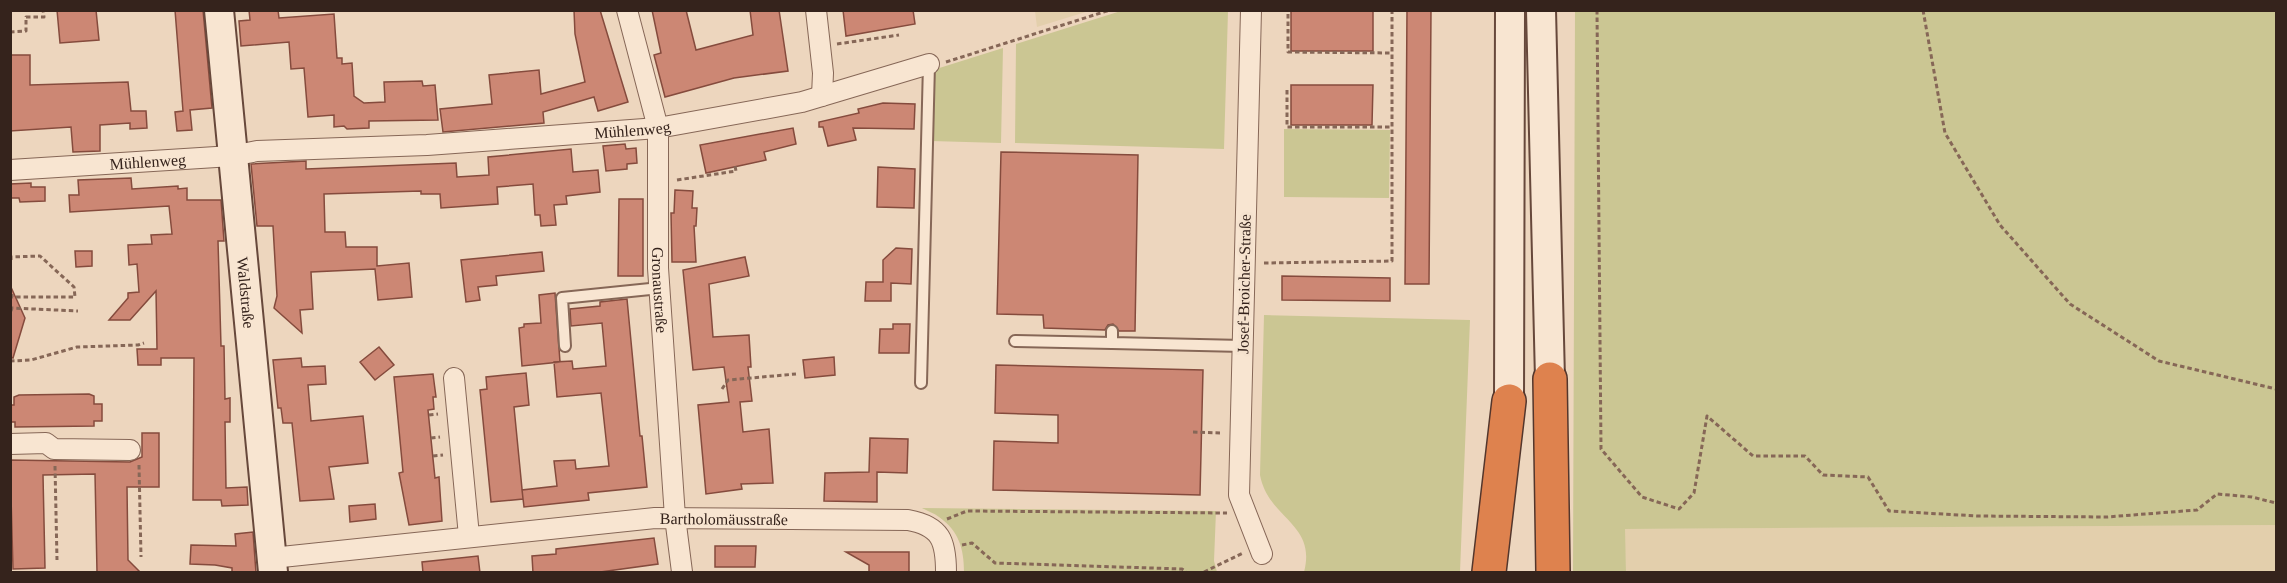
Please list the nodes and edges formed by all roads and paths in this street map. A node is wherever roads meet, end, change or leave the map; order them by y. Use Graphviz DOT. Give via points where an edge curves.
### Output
graph roads {
  1 [pos="43,10"];
  2 [pos="219,10"];
  3 [pos="627,10"];
  4 [pos="816,10"];
  5 [pos="1110,10"];
  6 [pos="1251,10"];
  7 [pos="1392,10"];
  8 [pos="1510,10"];
  9 [pos="1541,10"];
  10 [pos="1597,10"];
  11 [pos="1923,10"];
  12 [pos="1288,14"];
  13 [pos="10,32"];
  14 [pos="874,33"];
  15 [pos="899,35"];
  16 [pos="875,39"];
  17 [pos="821,46"];
  18 [pos="1392,53"];
  19 [pos="929,64"];
  20 [pos="1287,90"];
  21 [pos="822,96"];
  22 [pos="1393,127"];
  23 [pos="658,128"];
  24 [pos="232,156"];
  25 [pos="735,166"];
  26 [pos="10,170"];
  27 [pos="658,183"];
  28 [pos="11,260"];
  29 [pos="1286,264"];
  30 [pos="660,288"];
  31 [pos="12,294"];
  32 [pos="11,311"];
  33 [pos="78,311"];
  34 [pos="1112,331"];
  35 [pos="1015,341"];
  36 [pos="144,343"];
  37 [pos="1112,343"];
  38 [pos="565,346"];
  39 [pos="1243,346"];
  40 [pos="10,361"];
  41 [pos="796,374"];
  42 [pos="454,378"];
  43 [pos="1550,379"];
  44 [pos="921,383"];
  45 [pos="722,389"];
  46 [pos="2277,389"];
  47 [pos="1509,401"];
  48 [pos="1193,432"];
  49 [pos="1240,433"];
  50 [pos="10,444"];
  51 [pos="54,449"];
  52 [pos="130,450"];
  53 [pos="2277,503"];
  54 [pos="1246,513"];
  55 [pos="675,517"];
  56 [pos="934,530"];
  57 [pos="469,536"];
  58 [pos="945,549"];
  59 [pos="1260,550"];
  60 [pos="141,557"];
  61 [pos="57,560"];
  62 [pos="273,565"];
  63 [pos="682,573"];
  64 [pos="946,573"];
  65 [pos="1186,573"];
  66 [pos="1204,573"];
  67 [pos="1489,573"];
  68 [pos="1510,573"];
  69 [pos="1553,573"];
  1 -- 13 [label="path" via="44,16 26,17 26,31"];
  2 -- 24 [label="main road, Waldstraße"];
  3 -- 23 [label="street, Gronaustraße"];
  4 -- 17 [label="street"];
  5 -- 19 [label="path"];
  6 -- 39 [label="street, Josef-Broicher-Straße"];
  7 -- 18 [label="path"];
  8 -- 47 [label="main road"];
  9 -- 43 [label="main road"];
  10 -- 53 [label="path" via="1601,450 1642,497 1679,509 1694,493 1707,416 1753,456 1804,456 1823,475 1868,477 1889,511 2107,517 2197,510 2217,494"];
  11 -- 46 [label="path" via="1945,133 2000,225 2070,304 2159,361"];
  12 -- 18 [label="path" via="1288,52"];
  14 -- 16 [label="path"];
  15 -- 16 [label="path"];
  16 -- 17 [label="path"];
  17 -- 21 [label="street"];
  18 -- 22 [label="path"];
  19 -- 21 [label="street, Mühlenweg"];
  19 -- 44 [label="lane"];
  20 -- 22 [label="path" via="1287,127"];
  21 -- 23 [label="street, Mühlenweg"];
  22 -- 29 [label="path" via="1392,261"];
  23 -- 24 [label="street, Mühlenweg" via="427,145 257,151"];
  23 -- 27 [label="street, Gronaustraße"];
  24 -- 26 [label="street, Mühlenweg"];
  24 -- 62 [label="main road, Waldstraße"];
  25 -- 27 [label="path" via="736,171"];
  27 -- 30 [label="street, Gronaustraße"];
  28 -- 31 [label="path" via="40,256 74,287 75,297"];
  30 -- 38 [label="lane" via="562,298"];
  30 -- 55 [label="street, Gronaustraße"];
  32 -- 33 [label="path"];
  34 -- 37 [label="lane"];
  35 -- 37 [label="lane"];
  36 -- 40 [label="path" via="77,347 31,360"];
  37 -- 39 [label="lane"];
  39 -- 49 [label="street, Josef-Broicher-Straße"];
  41 -- 45 [label="path" via="728,380"];
  42 -- 57 [label="street"];
  43 -- 69 [label="highway"];
  47 -- 67 [label="highway"];
  47 -- 68 [label="highway"];
  48 -- 49 [label="path"];
  49 -- 54 [label="street, Josef-Broicher-Straße" via="1239,495"];
  50 -- 51 [label="street" via="46,443"];
  51 -- 52 [label="street"];
  51 -- 61 [label="path"];
  52 -- 60 [label="path" via="136,451 139,461"];
  54 -- 56 [label="path" via="967,511"];
  54 -- 59 [label="street, Josef-Broicher-Straße"];
  55 -- 56 [label="street, Bartholomäusstraße" via="908,520"];
  55 -- 57 [label="street, Bartholomäusstraße"];
  55 -- 63 [label="street, Gronaustraße"];
  56 -- 58 [label="street"];
  57 -- 62 [label="street, Bartholomäusstraße"];
  58 -- 64 [label="street"];
  58 -- 65 [label="path" via="972,543 995,562 1182,569"];
  59 -- 66 [label="path"];
}
